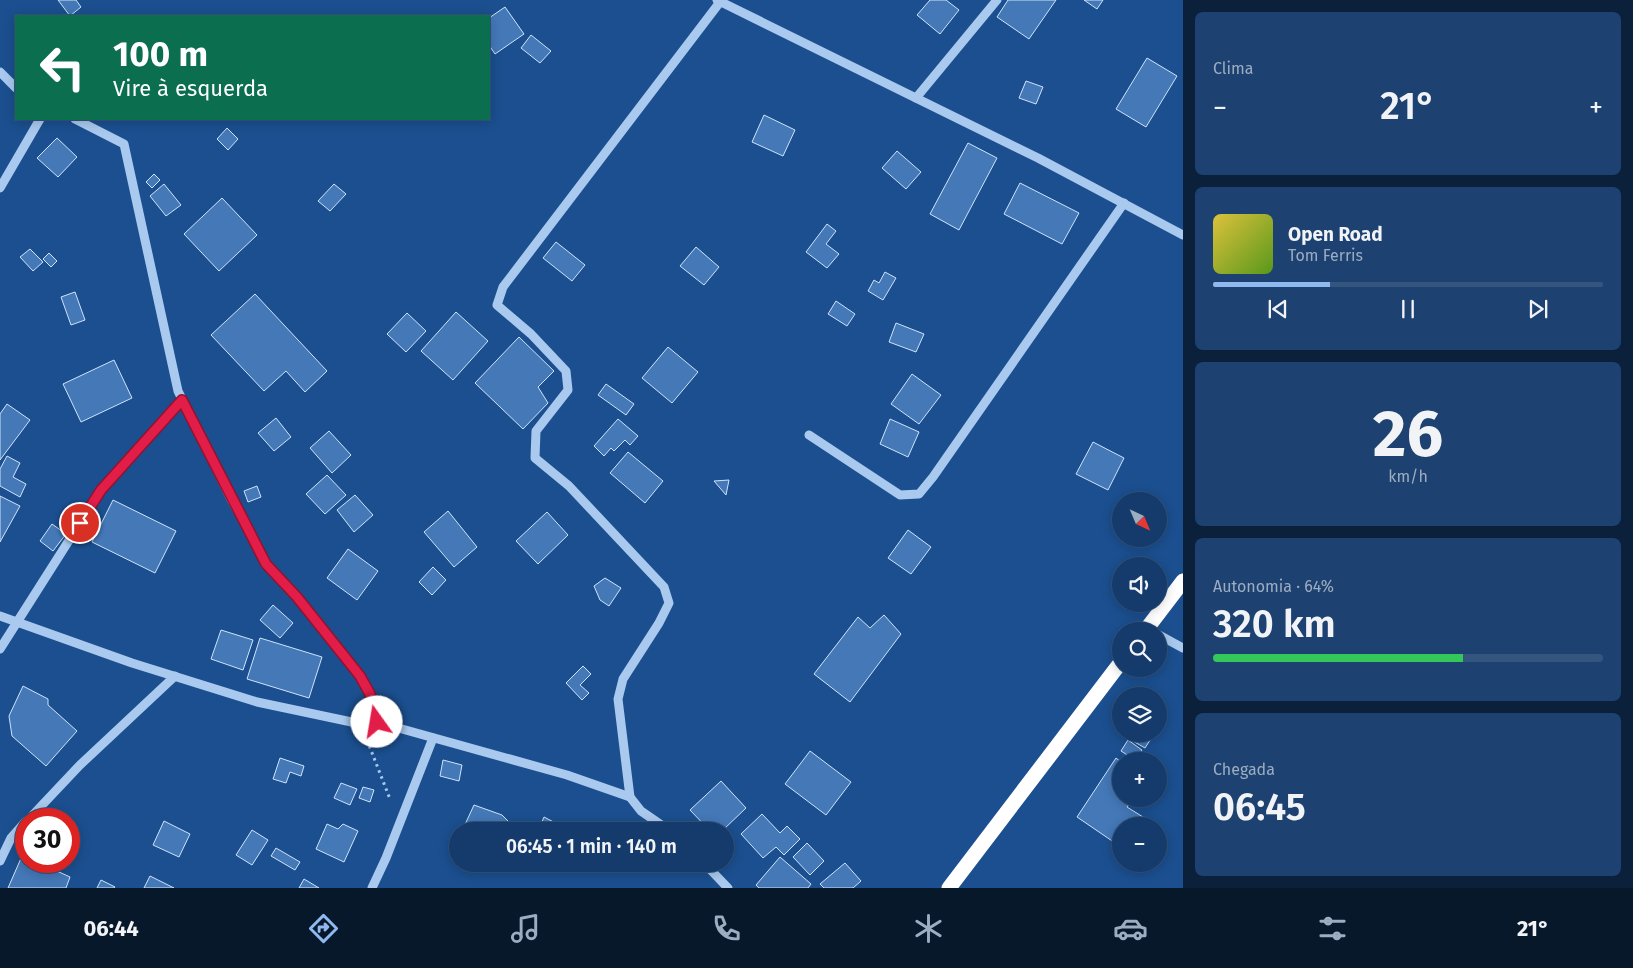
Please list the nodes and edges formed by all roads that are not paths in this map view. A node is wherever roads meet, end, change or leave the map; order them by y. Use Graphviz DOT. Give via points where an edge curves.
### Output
graph roads {
  1 [pos="997,0"];
  2 [pos="719,1"];
  3 [pos="0,72"];
  4 [pos="15,87"];
  5 [pos="916,98"];
  6 [pos="39,120"];
  7 [pos="77,120"];
  8 [pos="0,188"];
  9 [pos="1124,203"];
  10 [pos="1183,235"];
  11 [pos="182,400"];
  12 [pos="808,435"];
  13 [pos="1183,581"];
  14 [pos="0,616"];
  15 [pos="16,621"];
  16 [pos="1156,622"];
  17 [pos="1167,640"];
  18 [pos="0,648"];
  19 [pos="1183,648"];
  20 [pos="1112,674"];
  21 [pos="176,676"];
  22 [pos="377,722"];
  23 [pos="432,738"];
  24 [pos="630,797"];
  25 [pos="39,808"];
  26 [pos="657,822"];
  27 [pos="15,834"];
  28 [pos="0,861"];
  29 [pos="713,872"];
  30 [pos="372,888"];
  31 [pos="728,888"];
  32 [pos="949,888"];
  1 -- 5 [label="street"];
  2 -- 5 [label="street"];
  2 -- 24 [label="street" via="504,287 497,305 532,334 566,370 568,390 536,431 535,458 569,486 664,587 669,603 623,678 618,699"];
  3 -- 4 [label="street"];
  5 -- 9 [label="street"];
  6 -- 8 [label="street"];
  7 -- 11 [label="street" via="124,144"];
  9 -- 10 [label="street"];
  9 -- 12 [label="street" via="919,494 900,494"];
  11 -- 15 [label="street" via="101,490"];
  11 -- 22 [label="street" via="266,564 297,597 360,676 370,694"];
  13 -- 16 [label="highway"];
  14 -- 15 [label="street"];
  15 -- 18 [label="street"];
  15 -- 21 [label="street"];
  17 -- 19 [label="street"];
  20 -- 32 [label="highway"];
  21 -- 22 [label="street" via="257,702 361,724"];
  21 -- 25 [label="street"];
  22 -- 23 [label="street"];
  23 -- 24 [label="street" via="566,775"];
  23 -- 30 [label="street"];
  24 -- 26 [label="street" via="641,811"];
  27 -- 28 [label="street"];
  29 -- 31 [label="street"];
}
